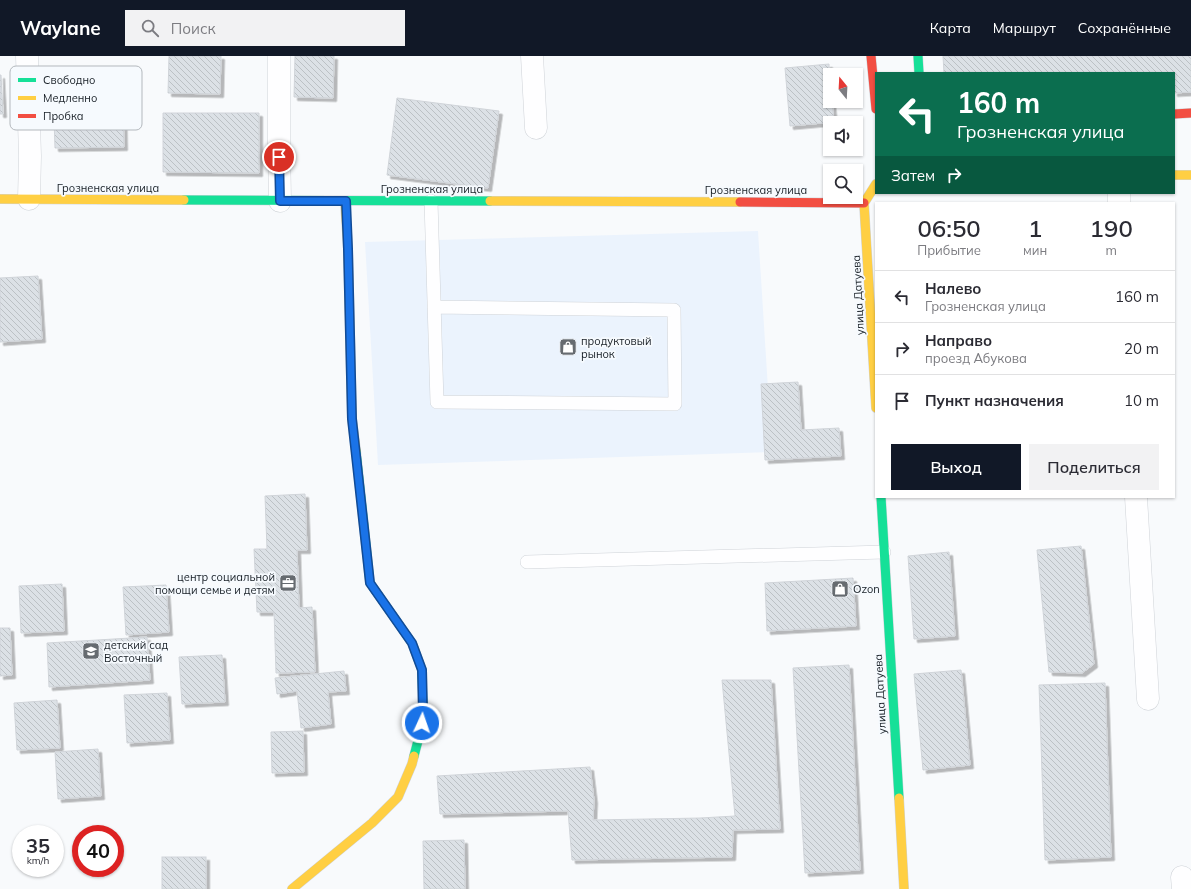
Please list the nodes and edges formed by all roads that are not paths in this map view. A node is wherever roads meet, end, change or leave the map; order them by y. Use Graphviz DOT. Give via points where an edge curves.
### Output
graph roads {
  1 [pos="28,56"];
  2 [pos="279,56"];
  3 [pos="532,56"];
  4 [pos="871,56"];
  5 [pos="918,56"];
  6 [pos="28,66"];
  7 [pos="919,72"];
  8 [pos="875,107"];
  9 [pos="1191,113"];
  10 [pos="1175,114"];
  11 [pos="536,128"];
  12 [pos="29,130"];
  13 [pos="1191,174"];
  14 [pos="1175,175"];
  15 [pos="875,186"];
  16 [pos="0,199"];
  17 [pos="30,200"];
  18 [pos="280,201"];
  19 [pos="346,201"];
  20 [pos="431,201"];
  21 [pos="864,203"];
  22 [pos="434,307"];
  23 [pos="875,391"];
  24 [pos="881,498"];
  25 [pos="1136,498"];
  26 [pos="884,552"];
  27 [pos="527,562"];
  28 [pos="1148,699"];
  29 [pos="292,889"];
  30 [pos="904,889"];
  1 -- 6 [label="street"];
  2 -- 18 [label="street"];
  3 -- 11 [label="street"];
  4 -- 8 [label="street"];
  5 -- 7 [label="street"];
  9 -- 10 [label="street"];
  12 -- 17 [label="street"];
  13 -- 14 [label="street"];
  15 -- 21 [label="street"];
  16 -- 17 [label="street, Грозненская улица"];
  17 -- 18 [label="street, Грозненская улица"];
  18 -- 19 [label="street, Грозненская улица"];
  19 -- 20 [label="street, Грозненская улица"];
  19 -- 29 [label="street" via="352,419 370,583 412,643 422,670 423,712 412,764 398,797 372,823"];
  20 -- 21 [label="street, Грозненская улица"];
  20 -- 22 [label="lane"];
  21 -- 23 [label="street, улица Датуева"];
  22 -- 22 [label="lane" via="437,402 675,404 674,310"];
  24 -- 26 [label="street, улица Датуева"];
  25 -- 28 [label="street"];
  26 -- 27 [label="lane"];
  26 -- 30 [label="street, улица Датуева"];
}
